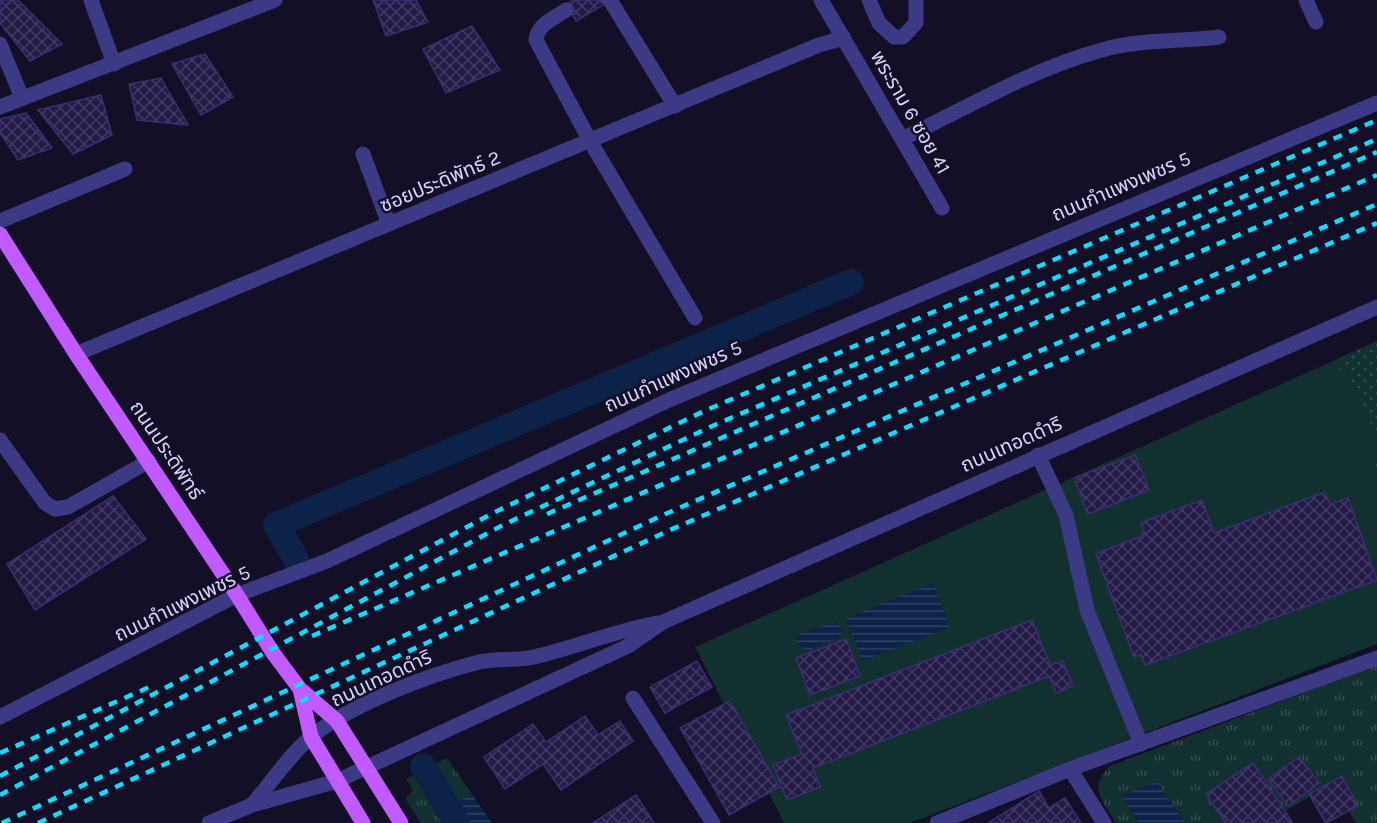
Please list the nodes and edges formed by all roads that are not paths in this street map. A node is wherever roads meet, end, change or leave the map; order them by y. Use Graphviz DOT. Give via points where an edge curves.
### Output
graph roads {
  1 [pos="91,0"];
  2 [pos="275,0"];
  3 [pos="610,0"];
  4 [pos="821,0"];
  5 [pos="869,0"];
  6 [pos="916,0"];
  7 [pos="1306,0"];
  8 [pos="566,10"];
  9 [pos="1316,22"];
  10 [pos="1220,37"];
  11 [pos="844,38"];
  12 [pos="0,44"];
  13 [pos="114,64"];
  14 [pos="22,99"];
  15 [pos="1377,104"];
  16 [pos="675,106"];
  17 [pos="0,107"];
  18 [pos="902,139"];
  19 [pos="590,141"];
  20 [pos="363,154"];
  21 [pos="125,169"];
  22 [pos="942,208"];
  23 [pos="0,221"];
  24 [pos="389,224"];
  25 [pos="0,234"];
  26 [pos="1377,307"];
  27 [pos="695,318"];
  28 [pos="76,354"];
  29 [pos="0,440"];
  30 [pos="1038,455"];
  31 [pos="149,461"];
  32 [pos="237,595"];
  33 [pos="663,622"];
  34 [pos="1377,658"];
  35 [pos="300,689"];
  36 [pos="633,698"];
  37 [pos="0,717"];
  38 [pos="337,721"];
  39 [pos="311,737"];
  40 [pos="1141,744"];
  41 [pos="364,767"];
  42 [pos="1070,769"];
  43 [pos="337,781"];
  44 [pos="252,805"];
  45 [pos="209,823"];
  46 [pos="363,823"];
  47 [pos="401,823"];
  48 [pos="713,823"];
  49 [pos="937,823"];
  50 [pos="1104,823"];
  1 -- 13 [label="street"];
  2 -- 13 [label="street"];
  3 -- 16 [label="street"];
  4 -- 11 [label="street, พระราม 6 ซอย 41"];
  5 -- 6 [label="street" via="879,23 894,37 903,37 916,23"];
  7 -- 9 [label="street"];
  8 -- 19 [label="street" via="542,26 536,40"];
  10 -- 18 [label="street" via="1133,43 1102,50 1040,73"];
  11 -- 16 [label="street, ซอยประดิพัทธ์ 2"];
  11 -- 18 [label="street, พระราม 6 ซอย 41"];
  12 -- 14 [label="street"];
  13 -- 14 [label="street"];
  14 -- 17 [label="street"];
  15 -- 32 [label="street, ถนนกำแพงเพชร 5" via="669,400 327,561"];
  16 -- 19 [label="street, ซอยประดิพัทธ์ 2"];
  18 -- 22 [label="street, พระราม 6 ซอย 41"];
  19 -- 24 [label="street, ซอยประดิพัทธ์ 2"];
  19 -- 27 [label="street"];
  20 -- 24 [label="street"];
  21 -- 23 [label="street"];
  24 -- 28 [label="street, ซอยประดิพัทธ์ 2"];
  25 -- 28 [label="main road, ถนนประดิพัทธ์"];
  26 -- 30 [label="street, ถนนเทอดดำริ"];
  28 -- 31 [label="main road, ถนนประดิพัทธ์"];
  29 -- 31 [label="street" via="45,503 55,509 68,507"];
  30 -- 33 [label="street, ถนนเทอดดำริ"];
  30 -- 40 [label="street" via="1066,515 1087,610"];
  31 -- 32 [label="main road, ถนนประดิพัทธ์"];
  32 -- 35 [label="main road, ถนนประดิพัทธ์"];
  32 -- 37 [label="street, ถนนกำแพงเพชร 5"];
  33 -- 38 [label="street, ถนนเทอดดำริ" via="621,630 529,658 483,662 442,672"];
  33 -- 41 [label="street, ถนนเทอดดำริ" via="628,646"];
  34 -- 40 [label="street"];
  35 -- 38 [label="main road, ถนนประดิพัทธ์"];
  35 -- 39 [label="main road, ถนนประดิพัทธ์"];
  36 -- 48 [label="street"];
  38 -- 39 [label="street, ถนนเทอดดำริ"];
  38 -- 41 [label="main road, ถนนประดิพัทธ์"];
  39 -- 43 [label="main road, ถนนประดิพัทธ์"];
  39 -- 44 [label="street, ถนนเทอดดำริ"];
  40 -- 42 [label="street"];
  41 -- 43 [label="street, ถนนเทอดดำริ"];
  41 -- 47 [label="main road, ถนนประดิพัทธ์"];
  42 -- 49 [label="street"];
  42 -- 50 [label="street"];
  43 -- 44 [label="street, ถนนเทอดดำริ"];
  43 -- 46 [label="main road, ถนนประดิพัทธ์"];
  44 -- 45 [label="street, ถนนเทอดดำริ"];
}
